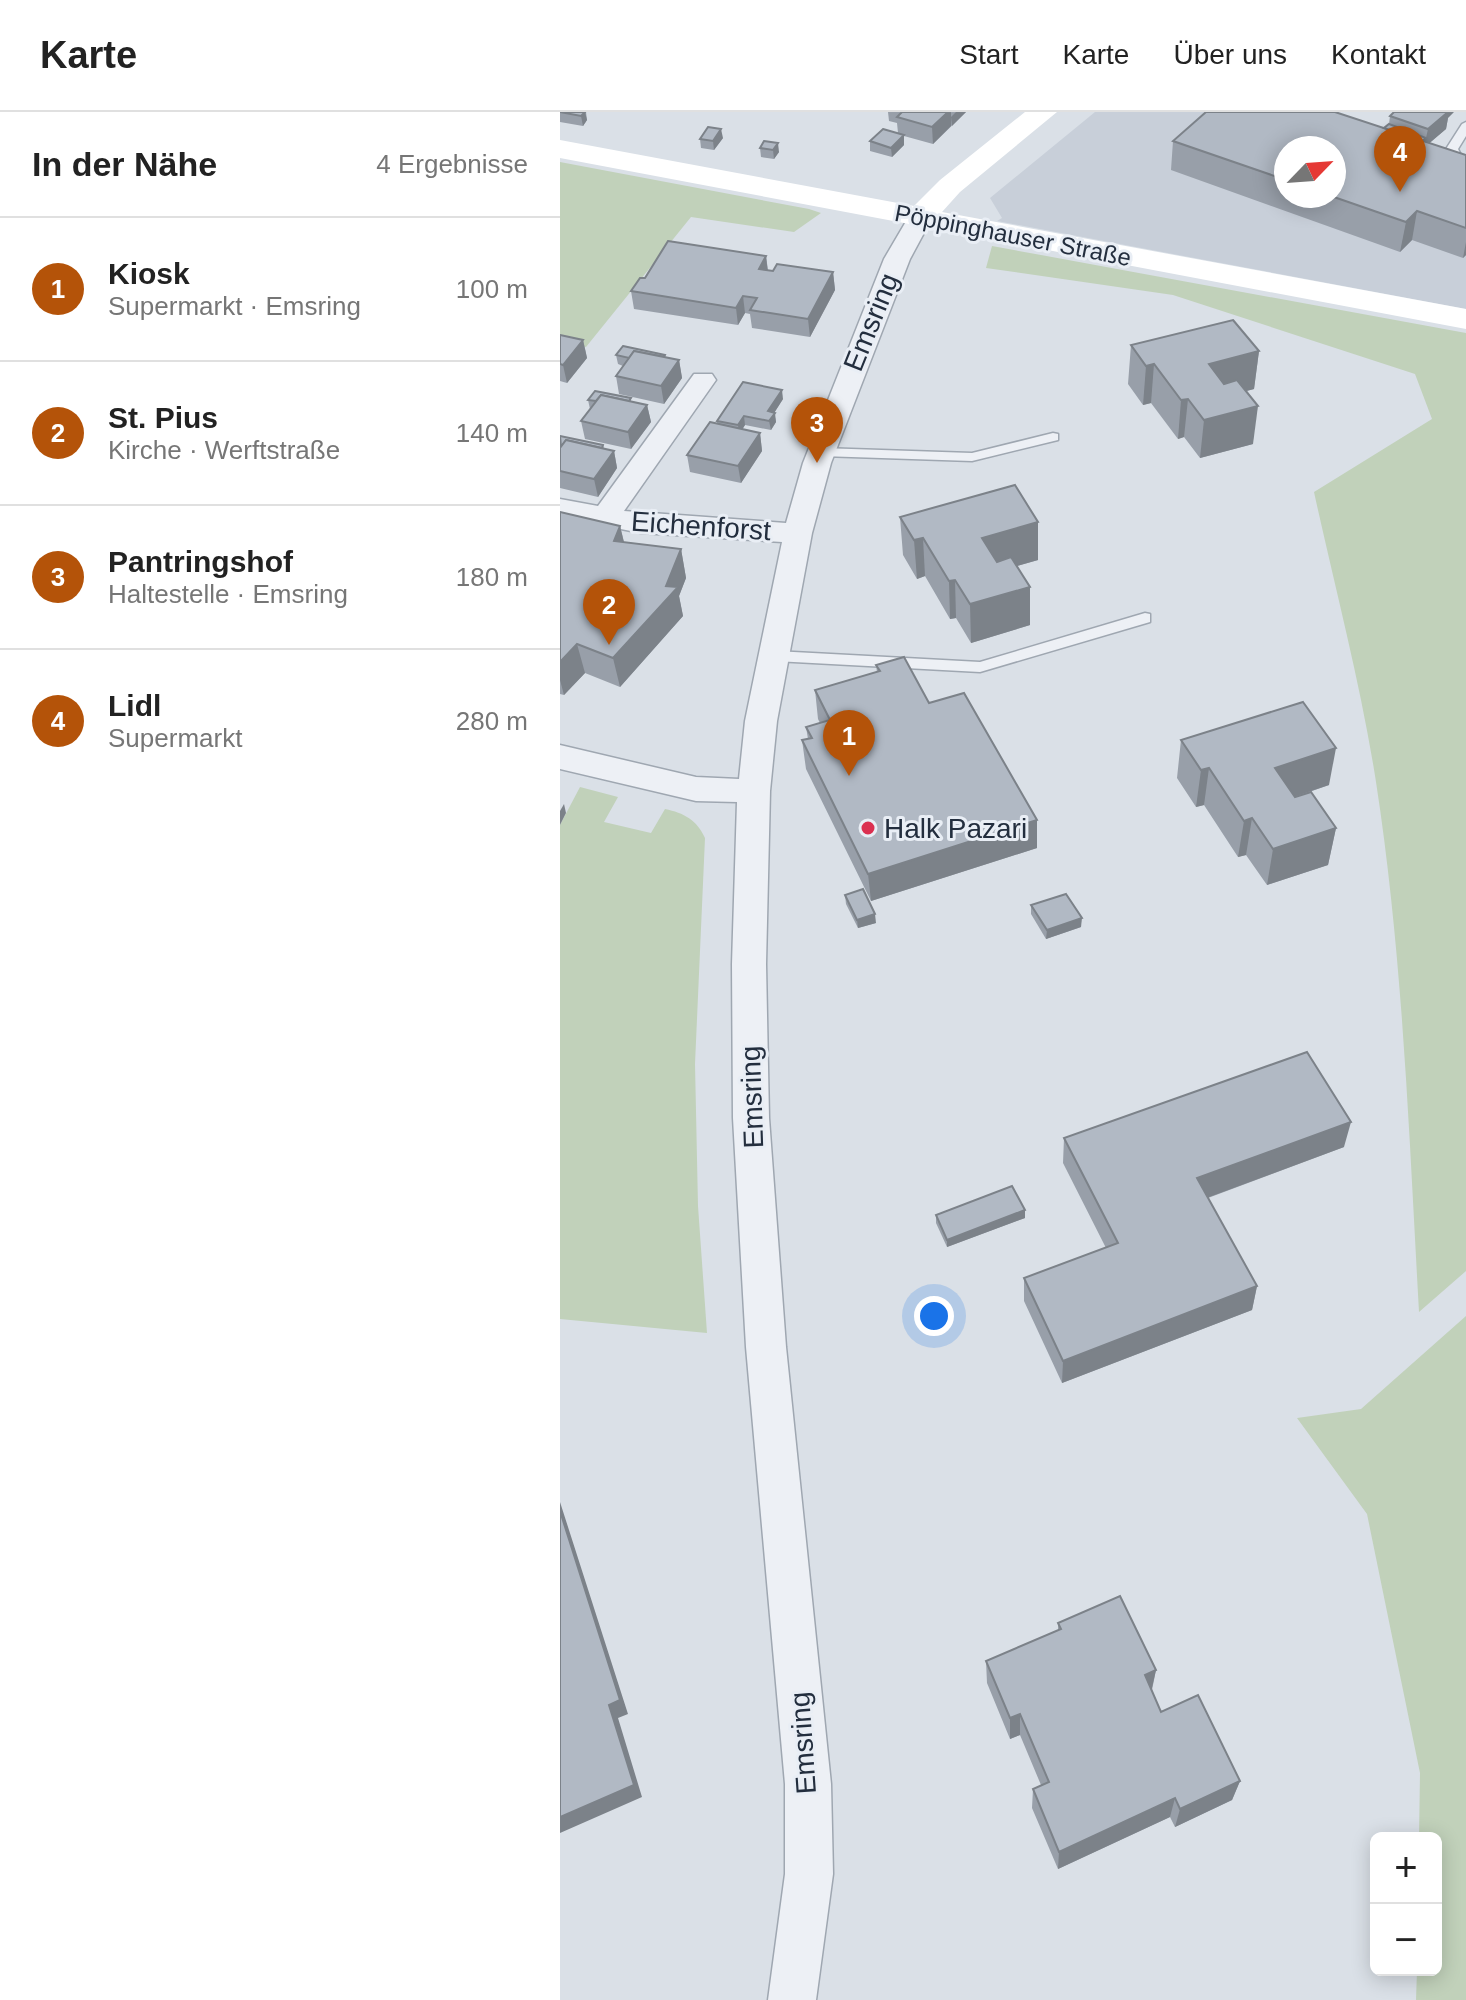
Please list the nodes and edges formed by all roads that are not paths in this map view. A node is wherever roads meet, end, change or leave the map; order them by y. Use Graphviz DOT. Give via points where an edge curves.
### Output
graph roads {
  1 [pos="1043,112"];
  2 [pos="1466,126"];
  3 [pos="560,149"];
  4 [pos="1460,165"];
  5 [pos="920,218"];
  6 [pos="1466,319"];
  7 [pos="703,380"];
  8 [pos="1053,437"];
  9 [pos="821,452"];
  10 [pos="560,508"];
  11 [pos="604,518"];
  12 [pos="798,533"];
  13 [pos="1145,618"];
  14 [pos="775,656"];
  15 [pos="560,757"];
  16 [pos="754,791"];
  17 [pos="792,2000"];
  1 -- 5 [label="main road" via="950,186"];
  2 -- 4 [label="lane" via="1452,149"];
  3 -- 5 [label="main road, Pöppinghauser Straße"];
  5 -- 6 [label="main road, Pöppinghauser Straße"];
  5 -- 9 [label="street, Emsring" via="901,250"];
  7 -- 11 [label="street, Eichenforst"];
  8 -- 9 [label="lane" via="972,457"];
  9 -- 12 [label="street, Emsring"];
  10 -- 11 [label="street, Eichenforst"];
  11 -- 12 [label="street, Eichenforst"];
  12 -- 14 [label="street, Emsring"];
  13 -- 14 [label="lane" via="980,667"];
  14 -- 16 [label="street, Emsring"];
  15 -- 16 [label="street" via="696,789"];
  16 -- 17 [label="street, Emsring" via="751,1118 766,1347 808,1784 809,1874"];
}
